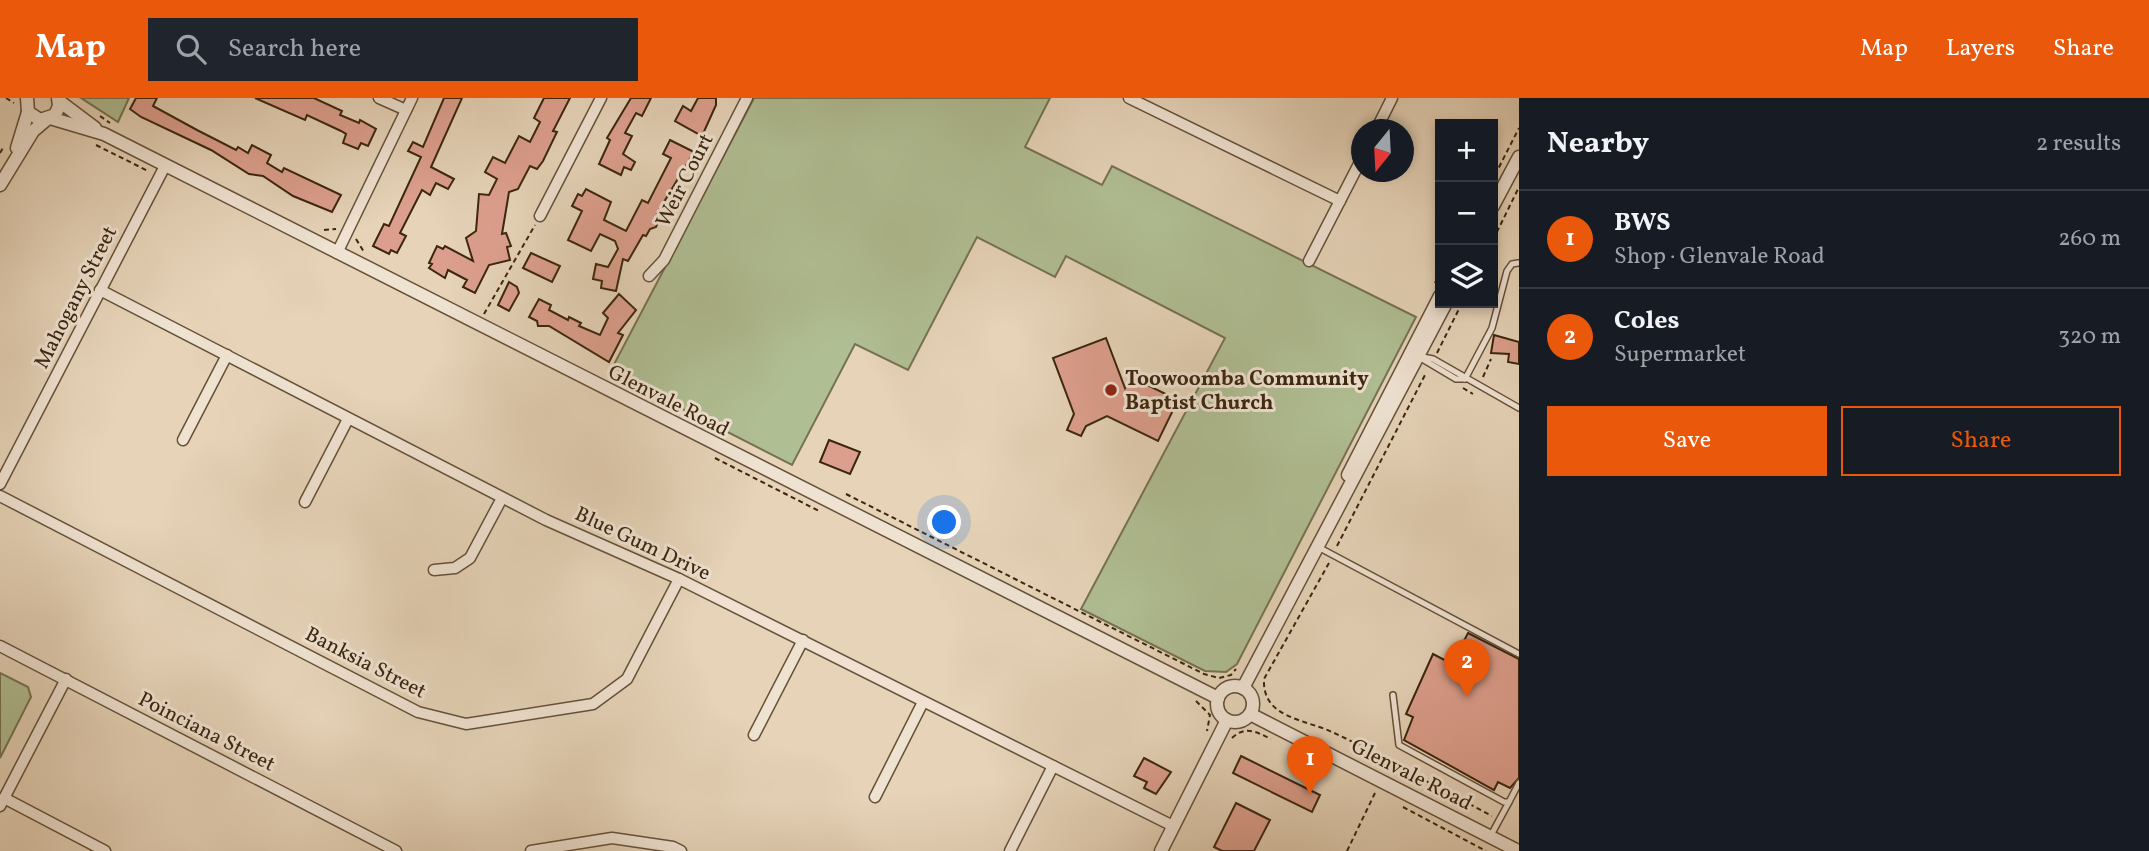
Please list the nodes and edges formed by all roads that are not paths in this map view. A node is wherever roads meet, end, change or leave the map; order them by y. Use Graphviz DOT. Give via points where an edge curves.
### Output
graph roads {
  1 [pos="379,98"];
  2 [pos="412,98"];
  3 [pos="601,98"];
  4 [pos="747,98"];
  5 [pos="1129,98"];
  6 [pos="1392,98"];
  7 [pos="59,99"];
  8 [pos="20,102"];
  9 [pos="406,110"];
  10 [pos="48,119"];
  11 [pos="1382,119"];
  12 [pos="104,134"];
  13 [pos="1519,157"];
  14 [pos="10,165"];
  15 [pos="162,171"];
  16 [pos="1351,180"];
  17 [pos="0,185"];
  18 [pos="1498,197"];
  19 [pos="1340,201"];
  20 [pos="540,216"];
  21 [pos="337,253"];
  22 [pos="1309,261"];
  23 [pos="1518,263"];
  24 [pos="649,276"];
  25 [pos="100,290"];
  26 [pos="1435,296"];
  27 [pos="1443,308"];
  28 [pos="1414,354"];
  29 [pos="227,355"];
  30 [pos="1465,379"];
  31 [pos="1519,408"];
  32 [pos="348,419"];
  33 [pos="183,440"];
  34 [pos="0,484"];
  35 [pos="0,496"];
  36 [pos="502,498"];
  37 [pos="305,502"];
  38 [pos="1317,546"];
  39 [pos="434,570"];
  40 [pos="680,579"];
  41 [pos="803,640"];
  42 [pos="0,646"];
  43 [pos="1519,654"];
  44 [pos="66,679"];
  45 [pos="1243,688"];
  46 [pos="1393,695"];
  47 [pos="1218,698"];
  48 [pos="923,702"];
  49 [pos="1250,714"];
  50 [pos="1227,720"];
  51 [pos="754,735"];
  52 [pos="1053,766"];
  53 [pos="1519,783"];
  54 [pos="876,797"];
  55 [pos="2,802"];
  56 [pos="1509,802"];
  57 [pos="1173,825"];
  58 [pos="1490,836"];
  59 [pos="105,851"];
  60 [pos="396,851"];
  61 [pos="531,851"];
  62 [pos="681,851"];
  63 [pos="1010,851"];
  64 [pos="1161,851"];
  65 [pos="1518,851"];
  1 -- 9 [label="street"];
  2 -- 9 [label="street"];
  3 -- 20 [label="street"];
  4 -- 24 [label="street, Weir Court" via="664,260"];
  5 -- 19 [label="street"];
  6 -- 11 [label="street"];
  7 -- 10 [label="street" via="58,111"];
  7 -- 12 [label="street, Glenvale Road"];
  8 -- 10 [label="street, Glenvale Road" via="36,119"];
  8 -- 14 [label="street"];
  9 -- 21 [label="street"];
  10 -- 12 [label="street, Glenvale Road"];
  10 -- 14 [label="street" via="33,131"];
  12 -- 15 [label="street, Glenvale Road"];
  13 -- 18 [label="street"];
  14 -- 17 [label="street"];
  15 -- 21 [label="street, Glenvale Road"];
  15 -- 25 [label="street, Mahogany Street"];
  16 -- 19 [label="street"];
  19 -- 22 [label="street"];
  21 -- 47 [label="street, Glenvale Road"];
  23 -- 30 [label="lane" via="1507,271 1492,328"];
  25 -- 29 [label="street, Blue Gum Drive"];
  25 -- 34 [label="street, Mahogany Street"];
  26 -- 28 [label="street"];
  27 -- 28 [label="street"];
  28 -- 30 [label="lane" via="1433,359"];
  28 -- 30 [label="lane" via="1456,379"];
  28 -- 38 [label="street"];
  29 -- 32 [label="street, Blue Gum Drive"];
  29 -- 33 [label="street"];
  30 -- 31 [label="lane"];
  32 -- 36 [label="street, Blue Gum Drive"];
  32 -- 37 [label="street"];
  35 -- 40 [label="street, Banksia Street" via="418,712 466,724 593,704 627,679"];
  36 -- 39 [label="street" via="470,558 455,568"];
  36 -- 40 [label="street, Blue Gum Drive"];
  38 -- 43 [label="lane"];
  38 -- 45 [label="street"];
  40 -- 41 [label="street, Blue Gum Drive"];
  41 -- 48 [label="street, Blue Gum Drive"];
  41 -- 51 [label="street"];
  42 -- 44 [label="street, Poinciana Street"];
  44 -- 55 [label="street"];
  44 -- 60 [label="street, Poinciana Street"];
  45 -- 47 [label="street" via="1227,688"];
  45 -- 49 [label="street" via="1252,698"];
  46 -- 56 [label="lane" via="1399,745"];
  47 -- 50 [label="street" via="1218,710"];
  48 -- 52 [label="street, Blue Gum Drive"];
  48 -- 54 [label="street"];
  49 -- 50 [label="street" via="1239,722"];
  49 -- 58 [label="street, Glenvale Road"];
  50 -- 57 [label="street"];
  52 -- 57 [label="street, Blue Gum Drive"];
  52 -- 63 [label="street"];
  53 -- 56 [label="lane"];
  55 -- 59 [label="street"];
  56 -- 58 [label="lane"];
  57 -- 64 [label="street"];
  58 -- 65 [label="street, Glenvale Road"];
  61 -- 62 [label="street" via="612,838"];
}
